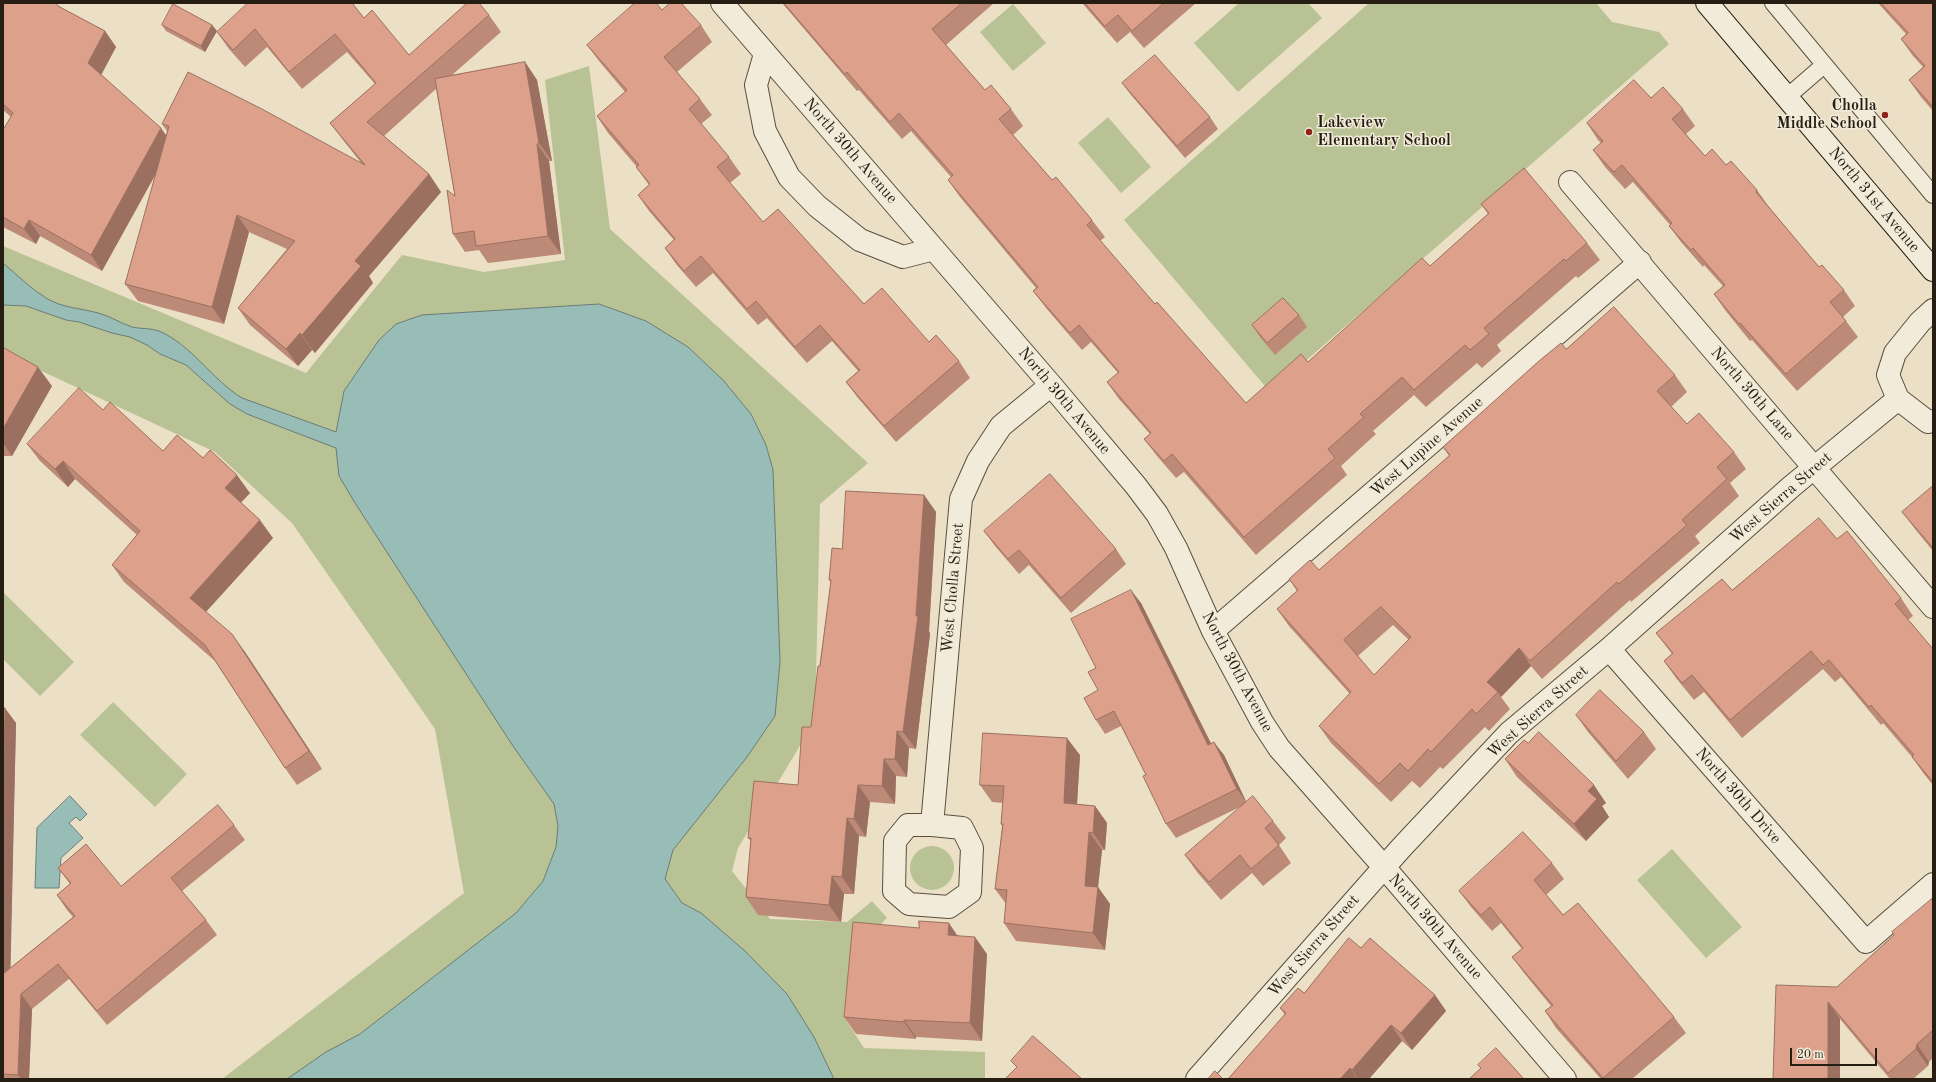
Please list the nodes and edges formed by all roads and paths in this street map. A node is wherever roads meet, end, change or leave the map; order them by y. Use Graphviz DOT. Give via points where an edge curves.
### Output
graph roads {
  1 [pos="722,3"];
  2 [pos="1707,3"];
  3 [pos="1773,3"];
  4 [pos="765,54"];
  5 [pos="1824,65"];
  6 [pos="1787,97"];
  7 [pos="1570,182"];
  8 [pos="1933,195"];
  9 [pos="934,249"];
  10 [pos="1640,262"];
  11 [pos="1933,270"];
  12 [pos="1933,310"];
  13 [pos="1051,384"];
  14 [pos="1898,399"];
  15 [pos="1933,421"];
  16 [pos="1815,467"];
  17 [pos="1933,607"];
  18 [pos="1213,631"];
  19 [pos="1609,649"];
  20 [pos="932,825"];
  21 [pos="1384,867"];
  22 [pos="1933,884"];
  23 [pos="1197,1079"];
  24 [pos="1565,1079"];
  1 -- 4 [label="street, North 30th Avenue"];
  2 -- 6 [label="street, North 31st Avenue"];
  3 -- 5 [label="lane"];
  4 -- 9 [label="street, North 30th Avenue"];
  4 -- 9 [label="street" via="756,85 765,131 790,177 817,206 860,240 903,257"];
  5 -- 6 [label="lane"];
  5 -- 8 [label="lane"];
  6 -- 11 [label="street, North 31st Avenue"];
  7 -- 10 [label="street, North 30th Lane"];
  9 -- 13 [label="street, North 30th Avenue"];
  10 -- 16 [label="street, North 30th Lane"];
  10 -- 18 [label="street, West Lupine Avenue"];
  12 -- 14 [label="street" via="1894,353 1888,375"];
  13 -- 18 [label="street, North 30th Avenue" via="1157,514 1176,548"];
  13 -- 20 [label="street, West Cholla Street" via="1001,426 978,461 961,499"];
  14 -- 15 [label="street" via="1928,422"];
  14 -- 16 [label="street, West Sierra Street"];
  16 -- 17 [label="street, North 30th Lane"];
  16 -- 19 [label="street, West Sierra Street"];
  18 -- 21 [label="street, North 30th Avenue" via="1262,722 1279,748"];
  19 -- 21 [label="street, West Sierra Street" via="1510,733"];
  19 -- 22 [label="street, North 30th Drive" via="1866,942"];
  20 -- 20 [label="street" via="908,825 895,841 894,891 909,904 950,907 970,892 972,848 962,828"];
  21 -- 23 [label="street, West Sierra Street"];
  21 -- 24 [label="street, North 30th Avenue"];
}
